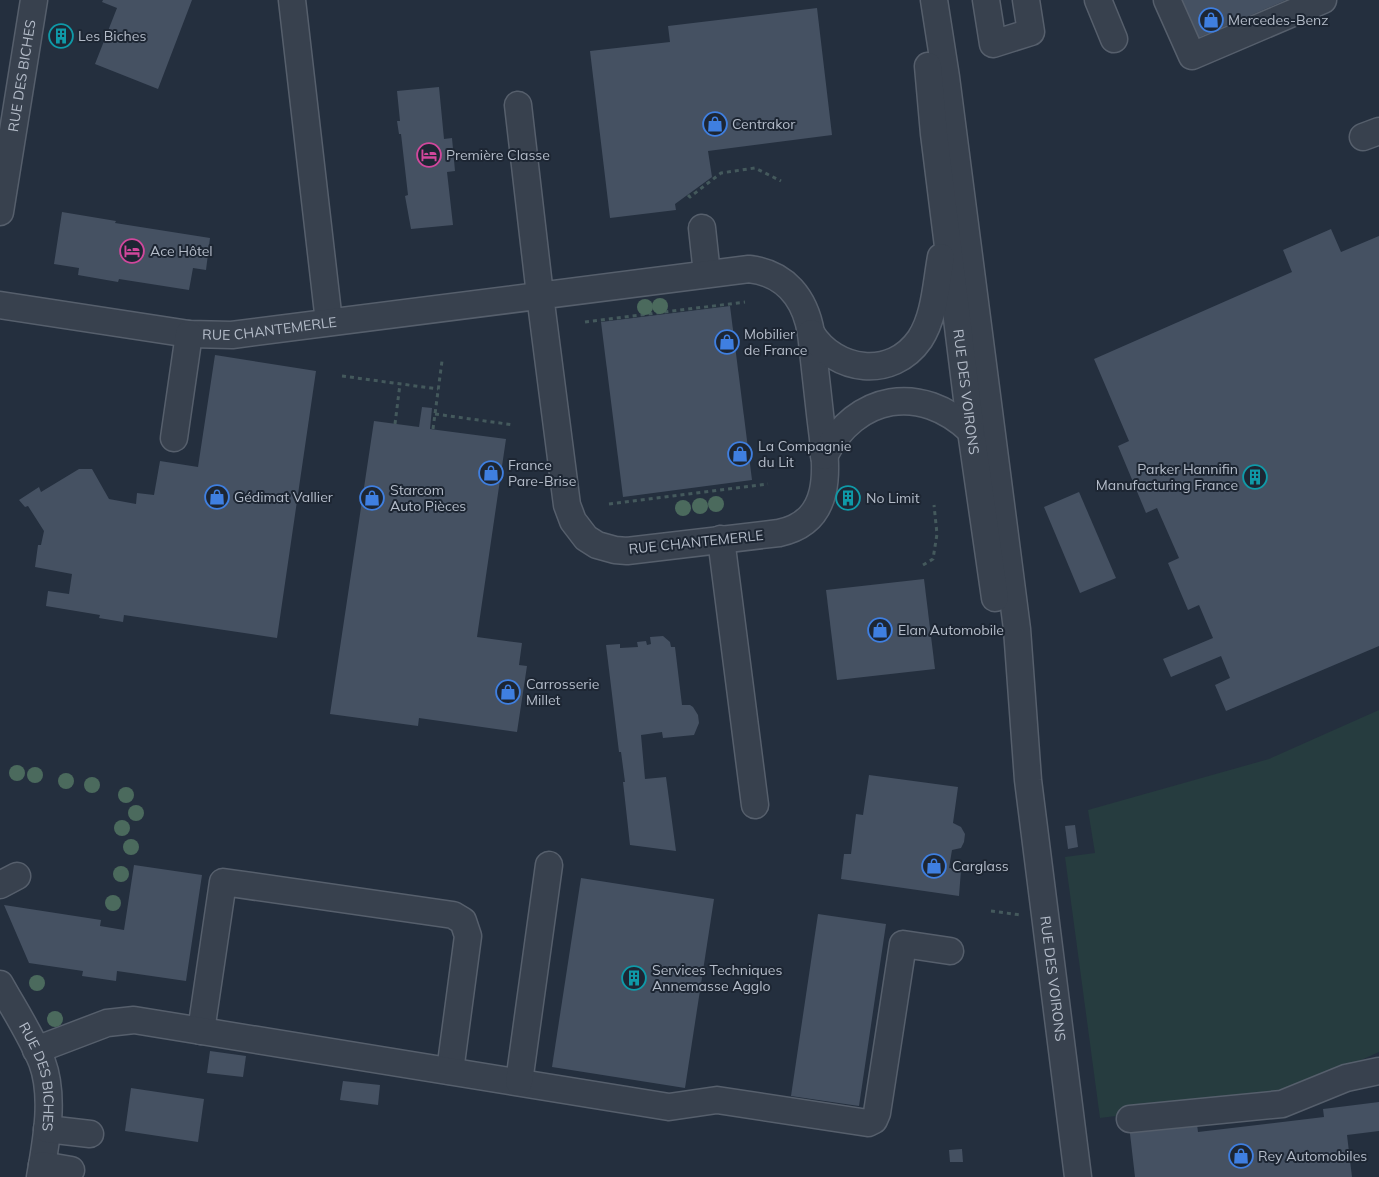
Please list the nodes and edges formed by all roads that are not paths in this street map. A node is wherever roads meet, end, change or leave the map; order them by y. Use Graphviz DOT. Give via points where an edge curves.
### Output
graph roads {
  1 [pos="34,0"];
  2 [pos="292,0"];
  3 [pos="924,0"];
  4 [pos="934,0"];
  5 [pos="986,0"];
  6 [pos="1026,0"];
  7 [pos="1098,0"];
  8 [pos="1167,0"];
  9 [pos="1323,0"];
  10 [pos="1114,38"];
  11 [pos="518,106"];
  12 [pos="1,196"];
  13 [pos="702,228"];
  14 [pos="946,229"];
  15 [pos="707,274"];
  16 [pos="540,294"];
  17 [pos="0,304"];
  18 [pos="329,322"];
  19 [pos="811,333"];
  20 [pos="189,334"];
  21 [pos="971,431"];
  22 [pos="174,438"];
  23 [pos="824,456"];
  24 [pos="721,539"];
  25 [pos="1028,780"];
  26 [pos="755,805"];
  27 [pos="549,865"];
  28 [pos="950,951"];
  29 [pos="0,984"];
  30 [pos="201,1031"];
  31 [pos="36,1050"];
  32 [pos="450,1071"];
  33 [pos="1379,1071"];
  34 [pos="519,1082"];
  35 [pos="1282,1104"];
  36 [pos="1130,1119"];
  37 [pos="1197,1126"];
  38 [pos="47,1129"];
  39 [pos="90,1134"];
  40 [pos="71,1170"];
  41 [pos="41,1171"];
  42 [pos="1078,1177"];
  1 -- 12 [label="street, RUE DES BICHES"];
  2 -- 18 [label="street"];
  3 -- 14 [label="street, RUE DES VOIRONS" via="930,98"];
  4 -- 25 [label="street, RUE DES VOIRONS" via="1017,630"];
  5 -- 6 [label="street" via="993,44 1031,32"];
  7 -- 10 [label="street"];
  8 -- 9 [label="street" via="1192,56"];
  11 -- 16 [label="street, RUE CHANTEMERLE"];
  13 -- 15 [label="street"];
  14 -- 19 [label="street, RUE CHANTEMERLE" via="927,325 920,339 902,357 877,366 851,365 832,356"];
  14 -- 21 [label="street, RUE DES VOIRONS"];
  15 -- 16 [label="street, RUE CHANTEMERLE"];
  15 -- 19 [label="street, RUE CHANTEMERLE" via="749,269 768,272 779,278 800,299"];
  16 -- 18 [label="street, RUE CHANTEMERLE"];
  16 -- 24 [label="street, RUE CHANTEMERLE" via="567,505 578,530 597,545 627,551"];
  17 -- 20 [label="street, RUE CHANTEMERLE"];
  18 -- 20 [label="street, RUE CHANTEMERLE" via="232,335"];
  19 -- 23 [label="street, RUE CHANTEMERLE"];
  20 -- 22 [label="street"];
  21 -- 23 [label="street" via="946,411 932,405 916,401 890,402 866,410 846,424"];
  21 -- 25 [label="street, RUE DES VOIRONS" via="1000,634"];
  23 -- 24 [label="street, RUE CHANTEMERLE" via="825,478 820,501 805,522 779,533"];
  24 -- 26 [label="street"];
  25 -- 42 [label="street, RUE DES VOIRONS"];
  27 -- 34 [label="street"];
  28 -- 34 [label="street" via="902,944 877,1114 871,1122 717,1100 669,1107"];
  29 -- 31 [label="street, RUE DES BICHES"];
  30 -- 31 [label="street" via="121,1020"];
  30 -- 32 [label="street"];
  30 -- 32 [label="street" via="223,882 446,914 463,921 468,936"];
  31 -- 38 [label="street, RUE DES BICHES" via="46,1076"];
  32 -- 34 [label="street"];
  33 -- 35 [label="street" via="1346,1078"];
  35 -- 36 [label="street"];
  35 -- 37 [label="street" via="1261,1119"];
  38 -- 39 [label="street"];
  38 -- 41 [label="street, RUE DES BICHES"];
  40 -- 41 [label="street"];
}
